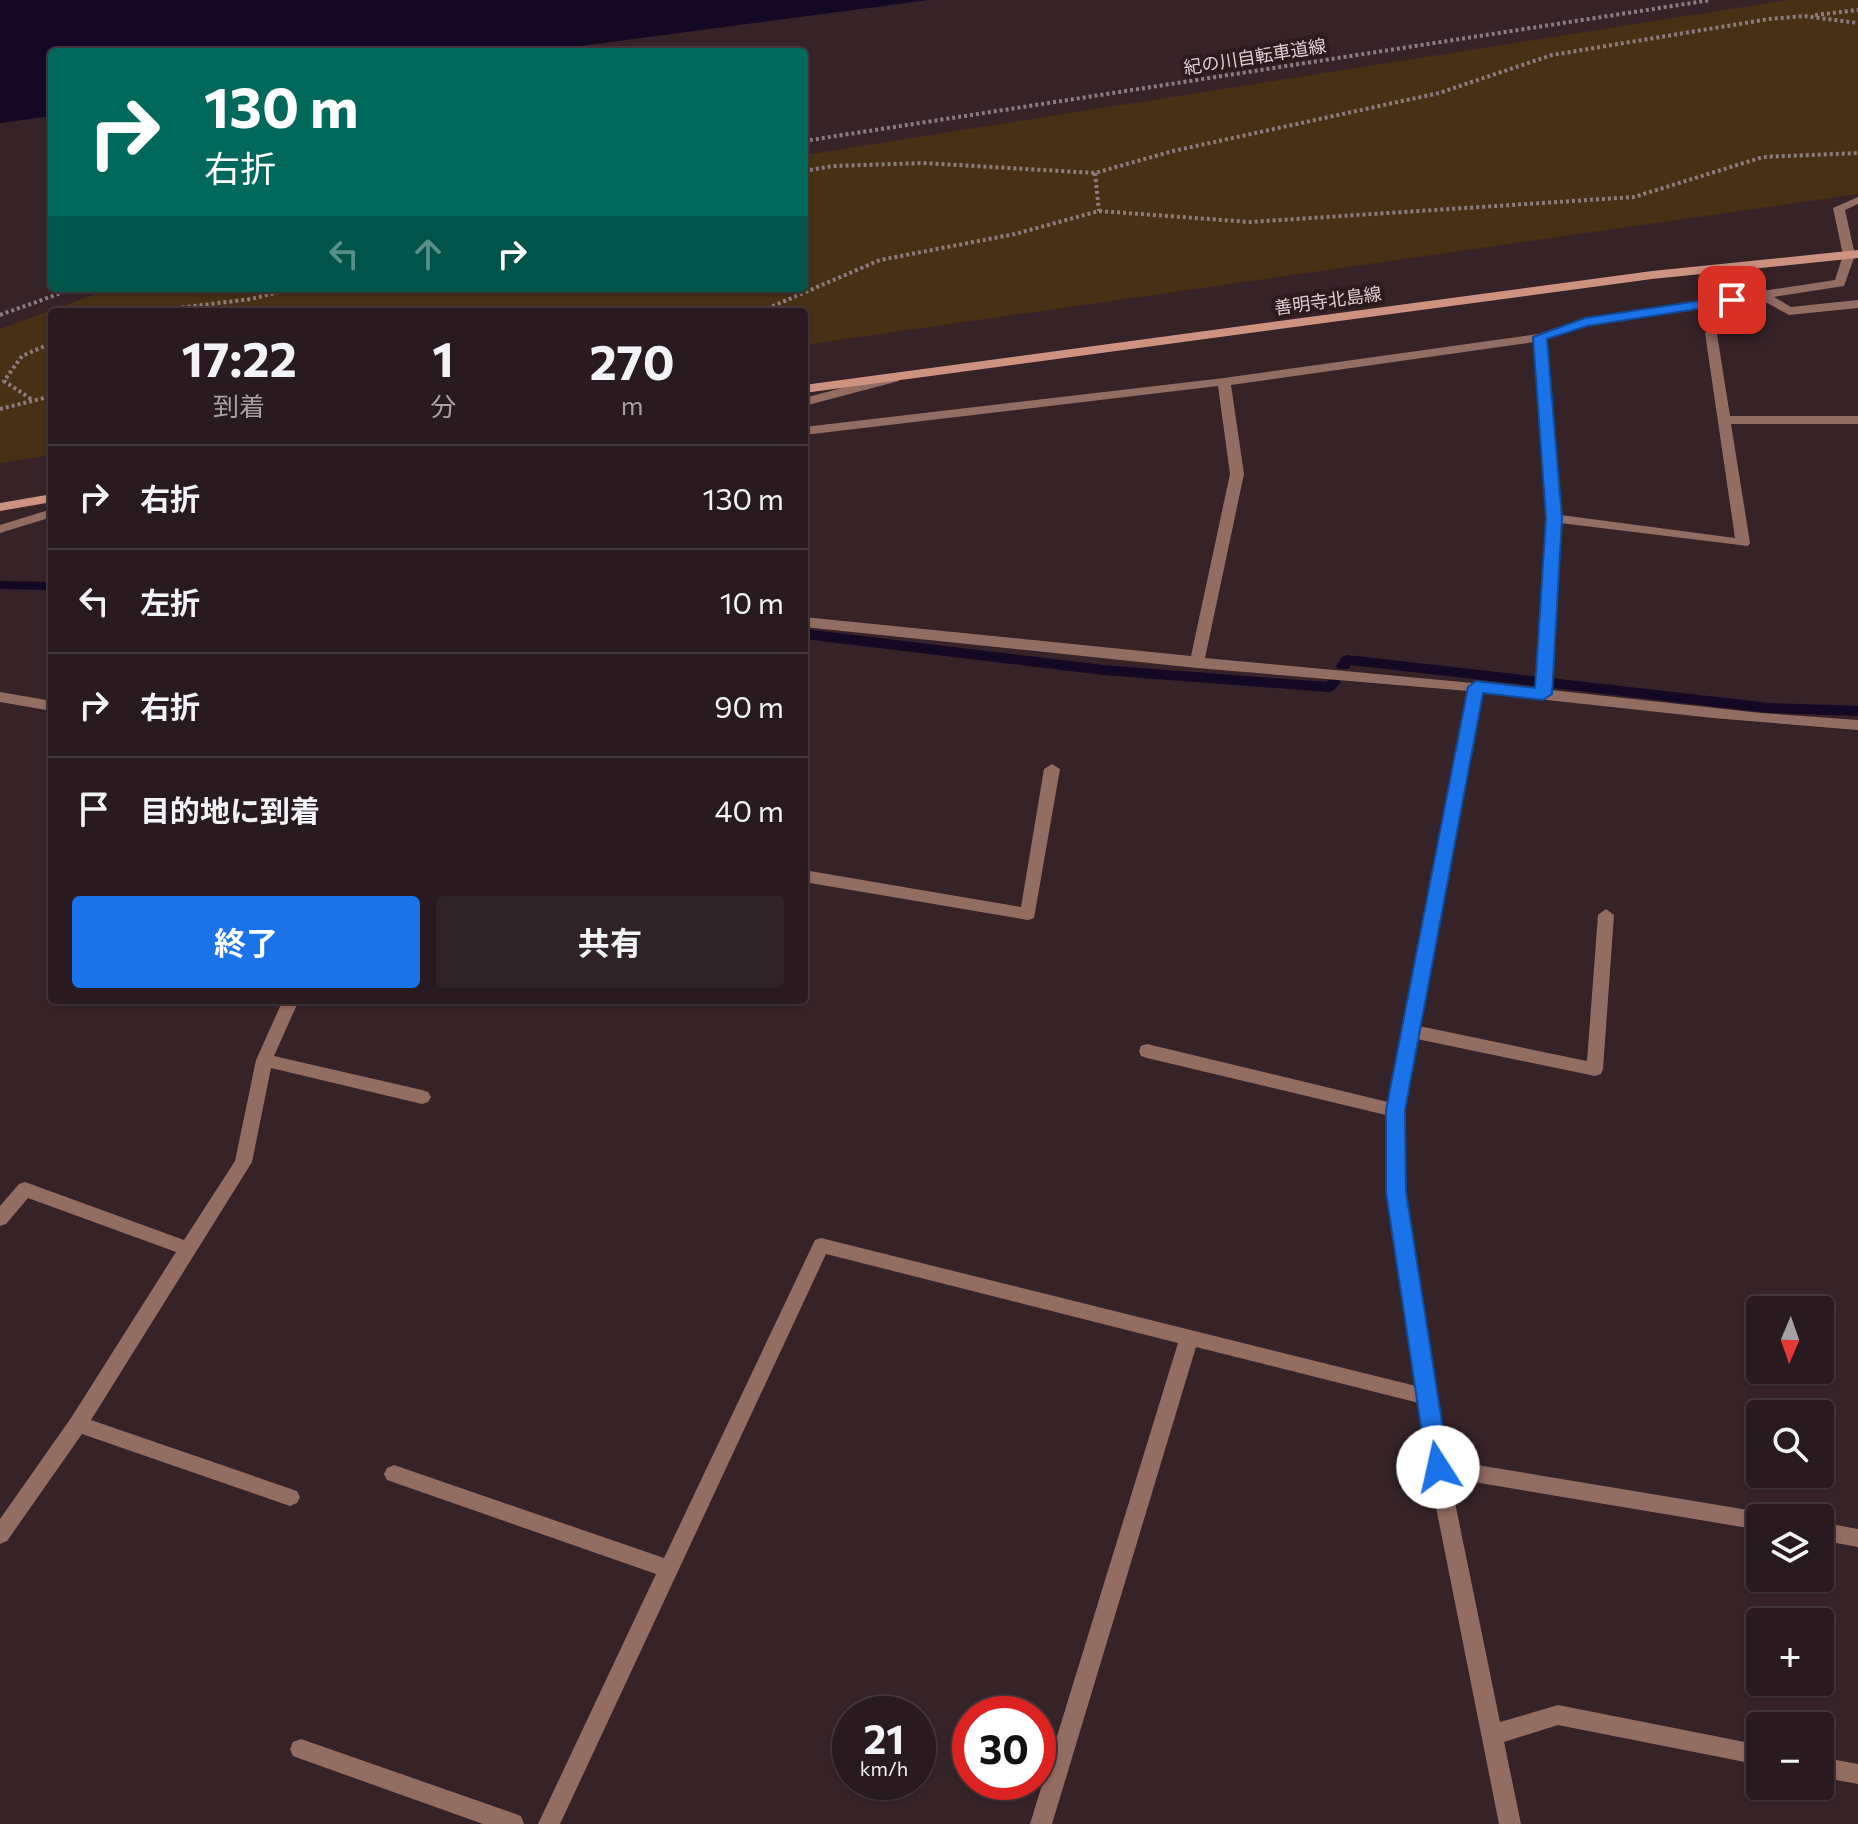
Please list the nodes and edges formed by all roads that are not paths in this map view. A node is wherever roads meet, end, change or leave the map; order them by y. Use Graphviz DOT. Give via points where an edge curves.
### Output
graph roads {
  1 [pos="1858,200"];
  2 [pos="1853,255"];
  3 [pos="1762,295"];
  4 [pos="1858,304"];
  5 [pos="1540,337"];
  6 [pos="896,378"];
  7 [pos="1224,382"];
  8 [pos="808,389"];
  9 [pos="808,401"];
  10 [pos="1723,420"];
  11 [pos="1858,420"];
  12 [pos="808,431"];
  13 [pos="48,499"];
  14 [pos="0,507"];
  15 [pos="48,514"];
  16 [pos="1554,518"];
  17 [pos="0,529"];
  18 [pos="808,622"];
  19 [pos="1197,663"];
  20 [pos="1544,685"];
  21 [pos="1476,687"];
  22 [pos="0,697"];
  23 [pos="48,705"];
  24 [pos="1858,725"];
  25 [pos="1052,769"];
  26 [pos="808,877"];
  27 [pos="1606,915"];
  28 [pos="289,1004"];
  29 [pos="1411,1031"];
  30 [pos="1147,1051"];
  31 [pos="264,1060"];
  32 [pos="422,1097"];
  33 [pos="1395,1110"];
  34 [pos="0,1219"];
  35 [pos="188,1249"];
  36 [pos="1189,1338"];
  37 [pos="1426,1397"];
  38 [pos="78,1424"];
  39 [pos="1438,1467"];
  40 [pos="394,1474"];
  41 [pos="290,1497"];
  42 [pos="1746,1519"];
  43 [pos="1834,1534"];
  44 [pos="0,1535"];
  45 [pos="1858,1538"];
  46 [pos="669,1569"];
  47 [pos="1492,1735"];
  48 [pos="301,1749"];
  49 [pos="1746,1752"];
  50 [pos="1834,1770"];
  51 [pos="1858,1774"];
  52 [pos="513,1824"];
  53 [pos="549,1824"];
  54 [pos="1041,1824"];
  55 [pos="1510,1824"];
  1 -- 2 [label="street" via="1839,208"];
  2 -- 3 [label="street" via="1840,283"];
  2 -- 6 [label="main road, 善明寺北島線" via="1652,275"];
  3 -- 4 [label="street" via="1789,311"];
  3 -- 5 [label="street" via="1585,322"];
  3 -- 10 [label="street" via="1711,333"];
  5 -- 7 [label="street"];
  5 -- 16 [label="street"];
  6 -- 8 [label="main road, 善明寺北島線"];
  6 -- 9 [label="street"];
  7 -- 12 [label="street"];
  7 -- 19 [label="street" via="1237,474"];
  10 -- 11 [label="street"];
  10 -- 16 [label="street" via="1743,543"];
  13 -- 14 [label="main road"];
  15 -- 17 [label="street"];
  16 -- 20 [label="street"];
  18 -- 19 [label="street"];
  19 -- 21 [label="street"];
  20 -- 21 [label="street"];
  20 -- 24 [label="street" via="1781,722"];
  21 -- 29 [label="street"];
  22 -- 23 [label="street"];
  25 -- 26 [label="street" via="1028,914"];
  27 -- 29 [label="street" via="1595,1069"];
  28 -- 31 [label="street"];
  29 -- 33 [label="street"];
  30 -- 33 [label="street"];
  31 -- 32 [label="street"];
  31 -- 35 [label="street" via="243,1162"];
  33 -- 37 [label="street" via="1396,1192"];
  34 -- 35 [label="street" via="25,1189"];
  35 -- 38 [label="street"];
  36 -- 37 [label="street"];
  36 -- 46 [label="street" via="821,1245"];
  36 -- 54 [label="street"];
  37 -- 39 [label="street"];
  38 -- 41 [label="street"];
  38 -- 44 [label="street"];
  39 -- 42 [label="street"];
  39 -- 47 [label="street"];
  40 -- 46 [label="street"];
  43 -- 45 [label="street"];
  46 -- 53 [label="street"];
  47 -- 49 [label="street" via="1558,1715"];
  47 -- 55 [label="street"];
  48 -- 52 [label="street"];
  50 -- 51 [label="street"];
}
